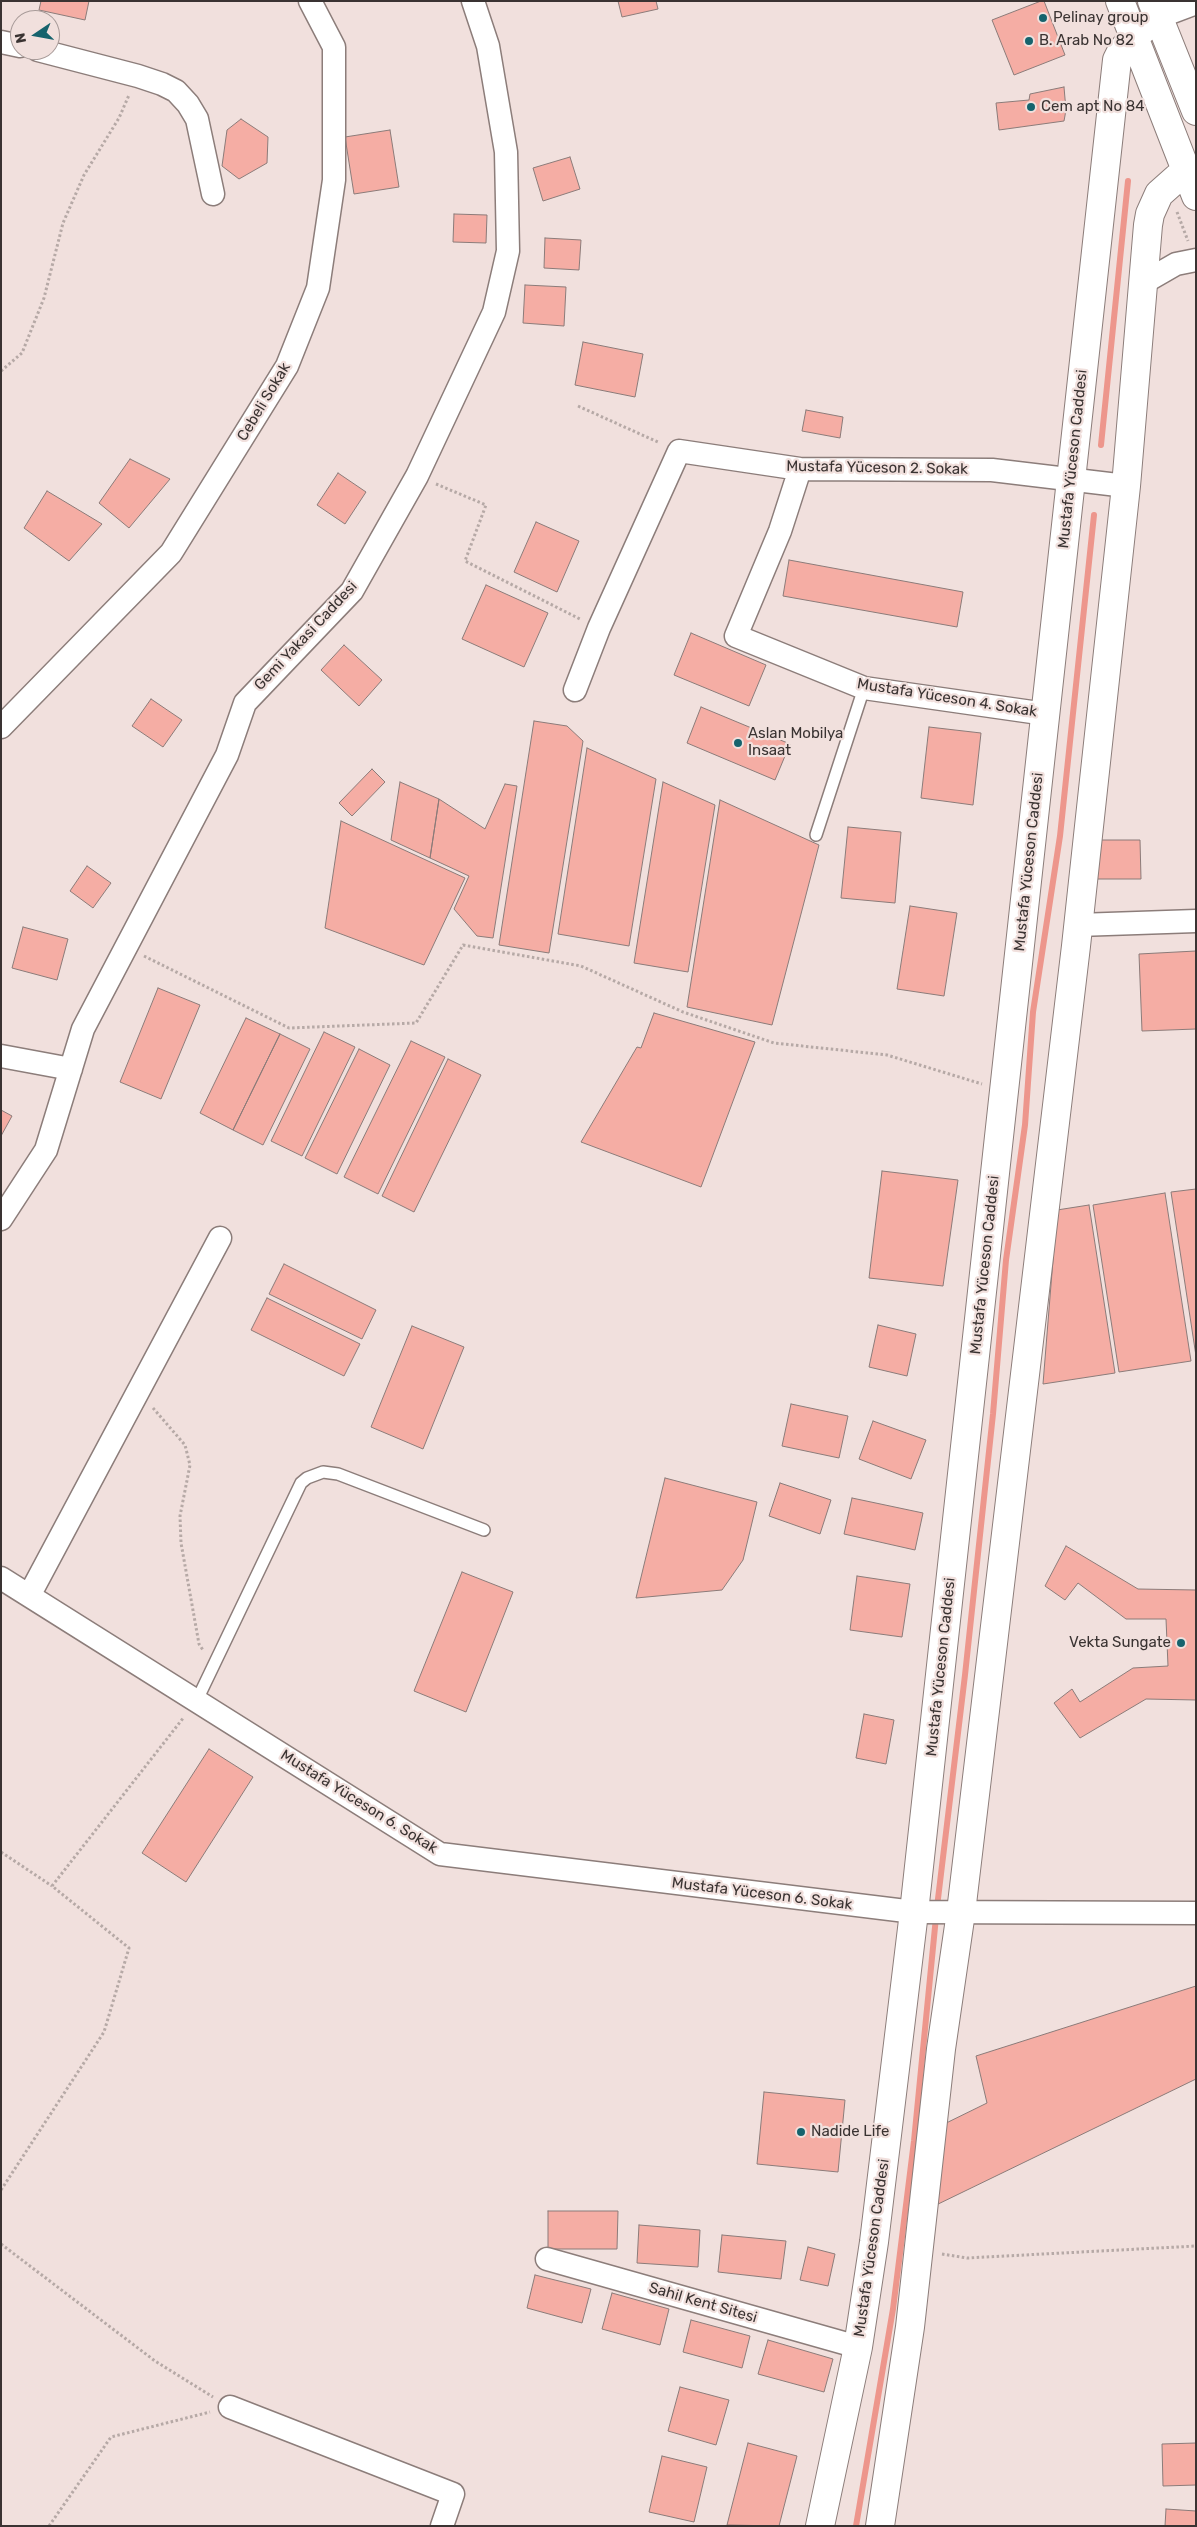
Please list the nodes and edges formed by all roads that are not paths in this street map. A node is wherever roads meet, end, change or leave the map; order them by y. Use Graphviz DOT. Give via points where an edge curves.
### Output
graph roads {
  1 [pos="310,1"];
  2 [pos="472,1"];
  3 [pos="1120,1"];
  4 [pos="1196,3"];
  5 [pos="1156,9"];
  6 [pos="1134,36"];
  7 [pos="60,56"];
  8 [pos="1196,111"];
  9 [pos="1193,180"];
  10 [pos="213,194"];
  11 [pos="1196,260"];
  12 [pos="1144,282"];
  13 [pos="800,470"];
  14 [pos="1070,478"];
  15 [pos="1126,486"];
  16 [pos="864,688"];
  17 [pos="575,690"];
  18 [pos="1046,714"];
  19 [pos="1,727"];
  20 [pos="816,835"];
  21 [pos="1196,921"];
  22 [pos="1078,924"];
  23 [pos="1,1056"];
  24 [pos="71,1068"];
  25 [pos="1,1219"];
  26 [pos="220,1238"];
  27 [pos="484,1530"];
  28 [pos="1,1578"];
  29 [pos="30,1594"];
  30 [pos="197,1700"];
  31 [pos="936,1912"];
  32 [pos="1196,1913"];
  33 [pos="547,2259"];
  34 [pos="858,2347"];
  35 [pos="230,2407"];
  36 [pos="442,2526"];
  37 [pos="820,2526"];
  38 [pos="880,2526"];
  1 -- 19 [label="street, Cebeli Sokak" via="334,47 334,180 318,288 287,366 171,553"];
  2 -- 24 [label="street, Gemi Yakasi Caddesi" via="488,46 506,152 508,251 494,312 417,476 352,591 245,703 227,755 83,1029"];
  3 -- 6 [label="street"];
  4 -- 5 [label="street"];
  5 -- 6 [label="street, Mustafa Yüceson Caddesi"];
  5 -- 8 [label="street"];
  6 -- 9 [label="street"];
  6 -- 14 [label="street, Mustafa Yüceson Caddesi" via="1117,60"];
  7 -- 10 [label="street" via="138,76 176,91 197,119"];
  9 -- 12 [label="street, Mustafa Yüceson Caddesi" via="1166,186 1153,203"];
  11 -- 12 [label="street" via="1176,264"];
  12 -- 15 [label="street, Mustafa Yüceson Caddesi"];
  13 -- 14 [label="street, Mustafa Yüceson 2. Sokak" via="992,470"];
  13 -- 16 [label="street, Mustafa Yüceson 4. Sokak" via="780,531 736,636"];
  13 -- 17 [label="street, Mustafa Yüceson 2. Sokak" via="679,451 599,628"];
  14 -- 15 [label="street, Mustafa Yüceson 2. Sokak"];
  14 -- 18 [label="street, Mustafa Yüceson Caddesi"];
  15 -- 22 [label="street, Mustafa Yüceson Caddesi"];
  16 -- 18 [label="street, Mustafa Yüceson 4. Sokak"];
  16 -- 20 [label="lane"];
  18 -- 31 [label="street, Mustafa Yüceson Caddesi" via="1004,1090"];
  21 -- 22 [label="street"];
  22 -- 31 [label="street, Mustafa Yüceson Caddesi"];
  23 -- 24 [label="street"];
  24 -- 25 [label="street, Gemi Yakasi Caddesi" via="46,1150"];
  26 -- 29 [label="street"];
  27 -- 30 [label="lane" via="338,1474 315,1474 301,1483"];
  28 -- 29 [label="street, Mustafa Yüceson 6. Sokak"];
  29 -- 30 [label="street, Mustafa Yüceson 6. Sokak"];
  30 -- 31 [label="street, Mustafa Yüceson 6. Sokak" via="440,1854"];
  31 -- 32 [label="street, Mustafa Yüceson 6. Sokak"];
  31 -- 34 [label="street, Mustafa Yüceson Caddesi" via="875,2232"];
  31 -- 38 [label="street, Mustafa Yüceson Caddesi" via="941,2049 895,2435"];
  33 -- 34 [label="street, Sahil Kent Sitesi"];
  34 -- 37 [label="street, Mustafa Yüceson Caddesi"];
  35 -- 36 [label="street" via="453,2494"];
}
